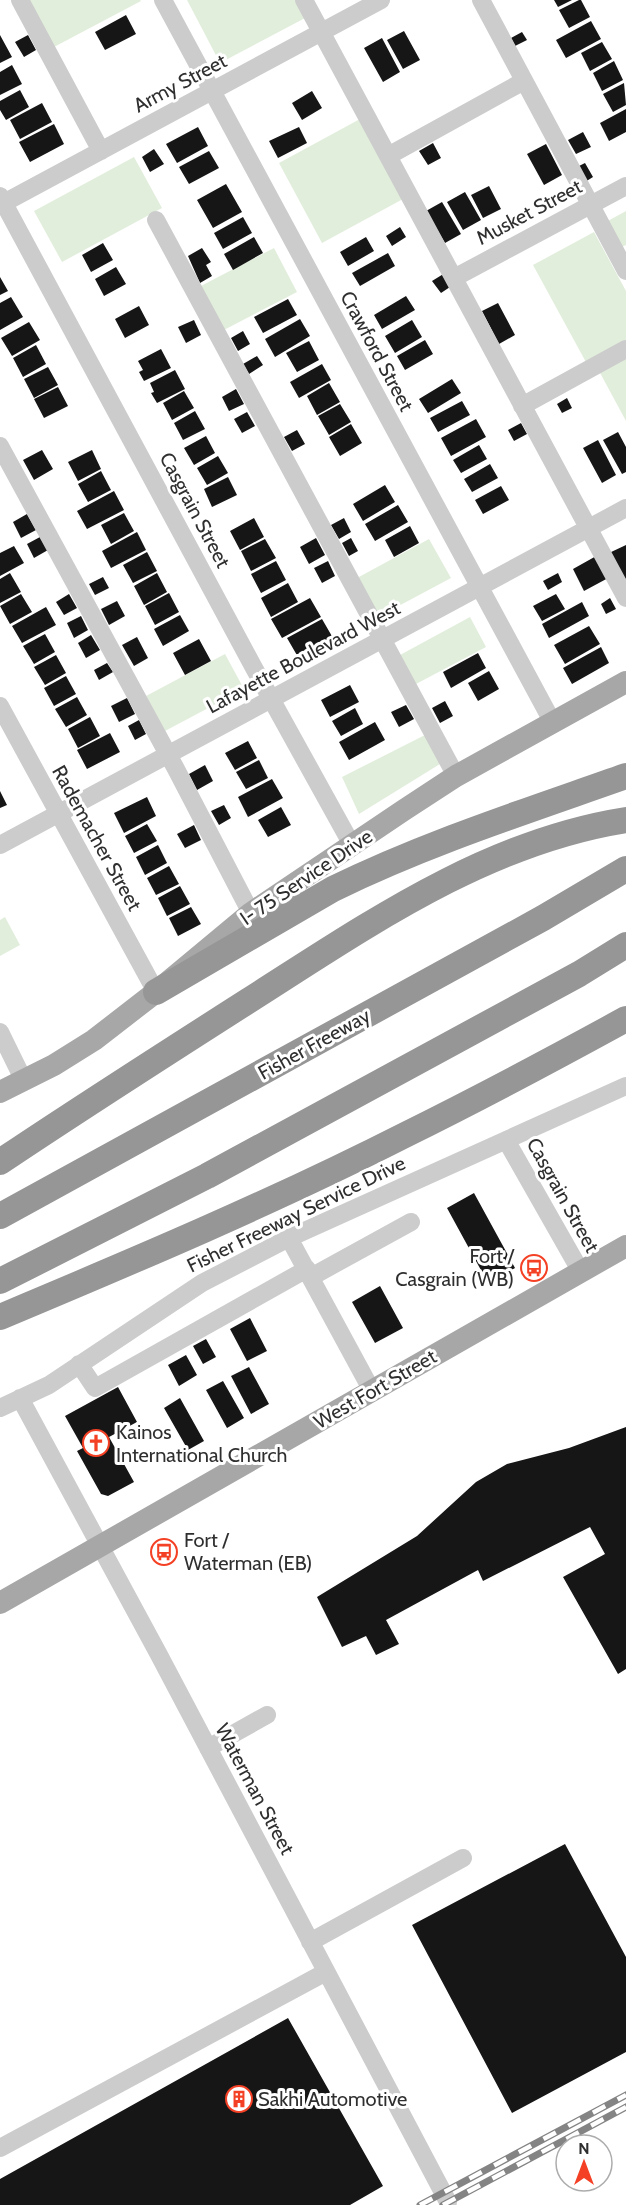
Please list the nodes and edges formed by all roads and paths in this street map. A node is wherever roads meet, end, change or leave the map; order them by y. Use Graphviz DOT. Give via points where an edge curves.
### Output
graph roads {
  1 [pos="20,0"];
  2 [pos="163,0"];
  3 [pos="304,0"];
  4 [pos="381,0"];
  5 [pos="481,0"];
  6 [pos="322,32"];
  7 [pos="524,81"];
  8 [pos="212,91"];
  9 [pos="101,150"];
  10 [pos="388,156"];
  11 [pos="626,186"];
  12 [pos="1,201"];
  13 [pos="591,205"];
  14 [pos="156,220"];
  15 [pos="626,271"];
  16 [pos="454,278"];
  17 [pos="626,349"];
  18 [pos="522,406"];
  19 [pos="0,446"];
  20 [pos="626,508"];
  21 [pos="588,529"];
  22 [pos="479,587"];
  23 [pos="626,598"];
  24 [pos="383,639"];
  25 [pos="626,682"];
  26 [pos="272,699"];
  27 [pos="0,706"];
  28 [pos="553,723"];
  29 [pos="169,755"];
  30 [pos="456,776"];
  31 [pos="626,777"];
  32 [pos="57,813"];
  33 [pos="626,820"];
  34 [pos="0,844"];
  35 [pos="352,845"];
  36 [pos="626,869"];
  37 [pos="251,913"];
  38 [pos="626,945"];
  39 [pos="156,992"];
  40 [pos="626,1019"];
  41 [pos="0,1032"];
  42 [pos="24,1081"];
  43 [pos="626,1086"];
  44 [pos="0,1092"];
  45 [pos="506,1140"];
  46 [pos="0,1162"];
  47 [pos="0,1216"];
  48 [pos="411,1222"];
  49 [pos="289,1238"];
  50 [pos="626,1246"];
  51 [pos="581,1272"];
  52 [pos="309,1273"];
  53 [pos="0,1281"];
  54 [pos="0,1317"];
  55 [pos="79,1365"];
  56 [pos="372,1391"];
  57 [pos="20,1398"];
  58 [pos="0,1408"];
  59 [pos="99,1547"];
  60 [pos="0,1604"];
  61 [pos="267,1715"];
  62 [pos="208,1748"];
  63 [pos="463,1858"];
  64 [pos="310,1942"];
  65 [pos="326,1972"];
  66 [pos="0,2148"];
  67 [pos="448,2202"];
  1 -- 9 [label="street"];
  2 -- 8 [label="street, Crawford Street"];
  3 -- 6 [label="street"];
  4 -- 6 [label="street, Army Street"];
  5 -- 7 [label="street"];
  6 -- 8 [label="street, Army Street"];
  6 -- 10 [label="street"];
  7 -- 10 [label="street"];
  7 -- 13 [label="street"];
  8 -- 9 [label="street, Army Street"];
  8 -- 22 [label="street, Crawford Street"];
  9 -- 12 [label="street, Army Street"];
  10 -- 16 [label="street"];
  11 -- 13 [label="street, Musket Street"];
  12 -- 26 [label="street, Casgrain Street"];
  13 -- 15 [label="street"];
  13 -- 16 [label="street, Musket Street"];
  14 -- 24 [label="street"];
  16 -- 18 [label="street"];
  17 -- 18 [label="street"];
  18 -- 21 [label="street"];
  19 -- 29 [label="street"];
  20 -- 21 [label="street, Lafayette Boulevard West"];
  21 -- 22 [label="street, Lafayette Boulevard West"];
  21 -- 23 [label="street"];
  22 -- 24 [label="street, Lafayette Boulevard West"];
  22 -- 28 [label="street, Crawford Street"];
  24 -- 26 [label="street, Lafayette Boulevard West"];
  24 -- 30 [label="street"];
  25 -- 28 [label="main road, I- 75 Service Drive"];
  26 -- 29 [label="street, Lafayette Boulevard West"];
  26 -- 35 [label="street, Casgrain Street"];
  27 -- 32 [label="street, Rademacher Street"];
  28 -- 30 [label="main road, I- 75 Service Drive"];
  29 -- 32 [label="street, Lafayette Boulevard West"];
  29 -- 37 [label="street"];
  30 -- 35 [label="main road, I- 75 Service Drive"];
  31 -- 39 [label="highway" via="422,849 366,873"];
  32 -- 34 [label="street, Lafayette Boulevard West"];
  32 -- 39 [label="street, Rademacher Street"];
  33 -- 46 [label="highway" via="529,844 433,887"];
  35 -- 37 [label="main road, I- 75 Service Drive"];
  36 -- 47 [label="highway, Fisher Freeway"];
  37 -- 39 [label="main road, I- 75 Service Drive"];
  38 -- 53 [label="highway" via="207,1176"];
  39 -- 42 [label="main road, I- 75 Service Drive" via="94,1040"];
  40 -- 54 [label="highway" via="332,1171"];
  41 -- 42 [label="street"];
  42 -- 44 [label="main road, I- 75 Service Drive"];
  43 -- 45 [label="street, Fisher Freeway Service Drive"];
  45 -- 49 [label="street, Fisher Freeway Service Drive"];
  45 -- 51 [label="street, Casgrain Street"];
  48 -- 52 [label="street"];
  49 -- 52 [label="street"];
  49 -- 55 [label="street, Fisher Freeway Service Drive" via="202,1283"];
  50 -- 51 [label="main road, West Fort Street"];
  51 -- 56 [label="main road, West Fort Street"];
  52 -- 55 [label="street" via="95,1388"];
  52 -- 56 [label="street"];
  55 -- 57 [label="street, Fisher Freeway Service Drive"];
  56 -- 59 [label="main road, West Fort Street"];
  57 -- 58 [label="street, Fisher Freeway Service Drive"];
  57 -- 59 [label="street, Waterman Street"];
  59 -- 60 [label="main road, West Fort Street"];
  59 -- 62 [label="street, Waterman Street"];
  61 -- 62 [label="street"];
  62 -- 64 [label="street, Waterman Street"];
  63 -- 64 [label="street"];
  64 -- 65 [label="street, Waterman Street"];
  65 -- 66 [label="street"];
  65 -- 67 [label="street, Waterman Street"];
}
